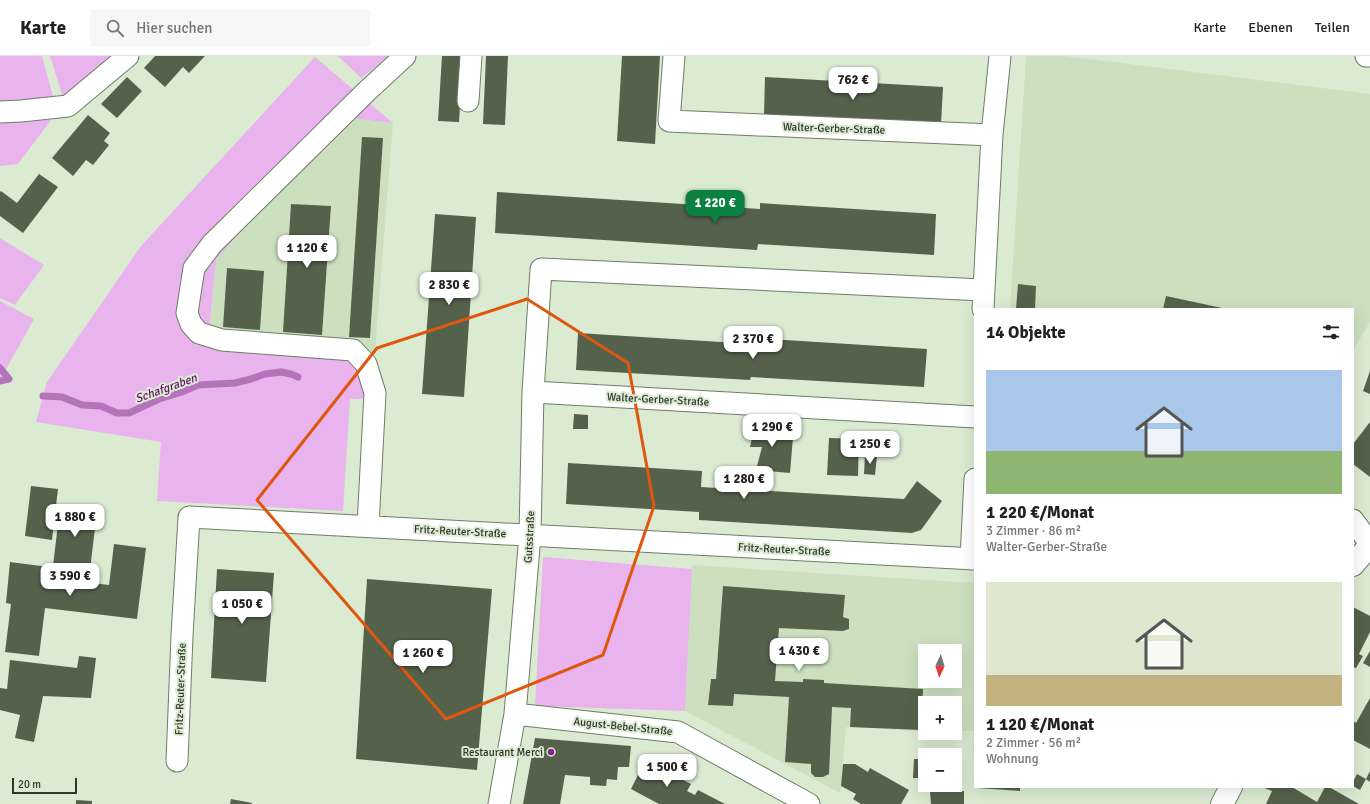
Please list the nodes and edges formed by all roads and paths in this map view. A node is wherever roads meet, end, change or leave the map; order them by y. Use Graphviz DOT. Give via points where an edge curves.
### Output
graph roads {
  1 [pos="128,56"];
  2 [pos="405,56"];
  3 [pos="471,56"];
  4 [pos="674,56"];
  5 [pos="1000,56"];
  6 [pos="1366,56"];
  7 [pos="1370,56"];
  8 [pos="468,101"];
  9 [pos="0,112"];
  10 [pos="992,135"];
  11 [pos="983,300"];
  12 [pos="533,392"];
  13 [pos="974,416"];
  14 [pos="974,518"];
  15 [pos="1354,521"];
  16 [pos="368,526"];
  17 [pos="530,535"];
  18 [pos="1370,544"];
  19 [pos="973,559"];
  20 [pos="1354,564"];
  21 [pos="515,714"];
  22 [pos="177,761"];
  23 [pos="1230,788"];
  24 [pos="499,804"];
  25 [pos="809,804"];
  26 [pos="1222,804"];
  1 -- 9 [label="street" via="68,106"];
  2 -- 16 [label="street" via="212,244 194,268 187,313 198,333 222,340 353,350 366,364 375,393"];
  3 -- 8 [label="street"];
  4 -- 10 [label="street, Walter-Gerber-Straße" via="668,121"];
  5 -- 10 [label="street"];
  6 -- 7 [label="street"];
  10 -- 11 [label="street"];
  11 -- 12 [label="street, Gutsstraße" via="541,269"];
  12 -- 13 [label="street, Walter-Gerber-Straße"];
  12 -- 17 [label="street, Gutsstraße"];
  14 -- 19 [label="street"];
  15 -- 18 [label="street"];
  16 -- 17 [label="street, Fritz-Reuter-Straße"];
  16 -- 22 [label="street, Fritz-Reuter-Straße" via="189,517"];
  17 -- 19 [label="street, Fritz-Reuter-Straße"];
  17 -- 21 [label="street, Gutsstraße"];
  18 -- 20 [label="main road"];
  21 -- 24 [label="street, Gutsstraße"];
  21 -- 25 [label="street, August-Bebel-Straße" via="678,732"];
  23 -- 26 [label="main road"];
}
